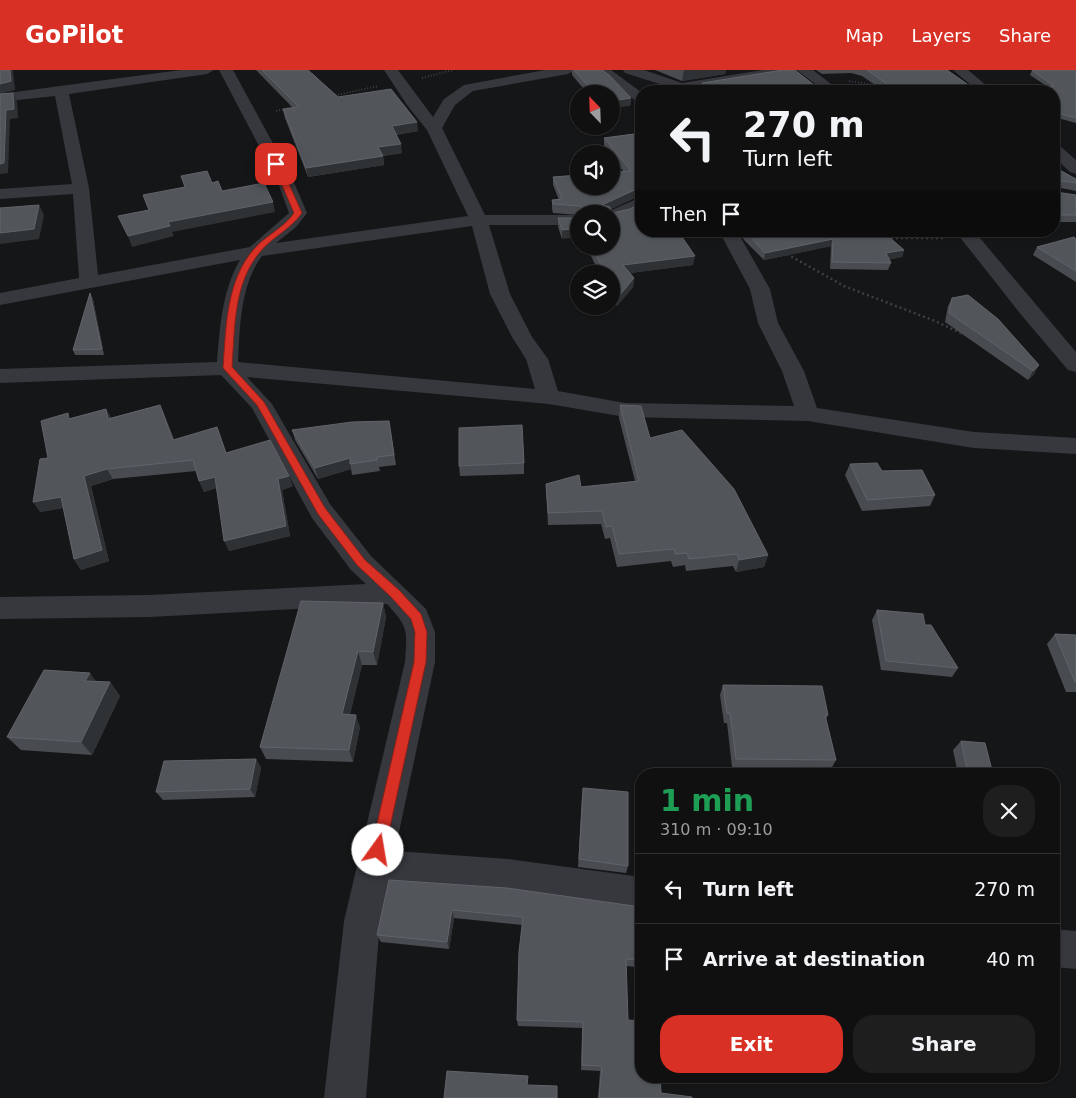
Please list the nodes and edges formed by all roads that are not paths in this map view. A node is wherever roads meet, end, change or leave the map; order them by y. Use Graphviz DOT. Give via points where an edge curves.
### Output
graph roads {
  1 [pos="207,70"];
  2 [pos="226,70"];
  3 [pos="568,70"];
  4 [pos="602,70"];
  5 [pos="630,70"];
  6 [pos="788,70"];
  7 [pos="960,70"];
  8 [pos="809,74"];
  9 [pos="395,76"];
  10 [pos="668,85"];
  11 [pos="708,85"];
  12 [pos="825,85"];
  13 [pos="979,85"];
  14 [pos="61,91"];
  15 [pos="635,94"];
  16 [pos="0,98"];
  17 [pos="434,128"];
  18 [pos="1060,154"];
  19 [pos="1076,169"];
  20 [pos="81,188"];
  21 [pos="0,194"];
  22 [pos="635,205"];
  23 [pos="620,211"];
  24 [pos="479,220"];
  25 [pos="570,220"];
  26 [pos="731,237"];
  27 [pos="969,237"];
  28 [pos="257,251"];
  29 [pos="89,282"];
  30 [pos="0,299"];
  31 [pos="1076,334"];
  32 [pos="1052,337"];
  33 [pos="1076,365"];
  34 [pos="227,368"];
  35 [pos="0,376"];
  36 [pos="549,397"];
  37 [pos="808,414"];
  38 [pos="1076,446"];
  39 [pos="394,593"];
  40 [pos="0,608"];
  41 [pos="374,868"];
  42 [pos="635,894"];
  43 [pos="1060,949"];
  44 [pos="1076,950"];
  45 [pos="345,1098"];
  1 -- 14 [label="street"];
  2 -- 28 [label="street" via="285,180 298,213 291,223"];
  3 -- 17 [label="street" via="469,88 449,102"];
  4 -- 15 [label="street"];
  5 -- 10 [label="street"];
  6 -- 11 [label="street"];
  7 -- 13 [label="street"];
  8 -- 12 [label="street"];
  9 -- 17 [label="street"];
  14 -- 16 [label="street"];
  14 -- 20 [label="street"];
  17 -- 24 [label="street"];
  18 -- 19 [label="street"];
  20 -- 21 [label="street"];
  20 -- 29 [label="street"];
  22 -- 23 [label="street"];
  24 -- 25 [label="street"];
  24 -- 28 [label="street"];
  24 -- 36 [label="street" via="500,294 537,359"];
  26 -- 37 [label="street" via="760,289 768,323 793,371"];
  27 -- 32 [label="street"];
  28 -- 29 [label="street"];
  28 -- 34 [label="street" via="240,280 232,308"];
  29 -- 30 [label="street"];
  31 -- 32 [label="street"];
  32 -- 33 [label="street"];
  34 -- 35 [label="street"];
  34 -- 36 [label="street"];
  34 -- 39 [label="street" via="261,404 321,511 361,562"];
  36 -- 37 [label="street" via="625,410"];
  37 -- 38 [label="street" via="974,440"];
  39 -- 40 [label="street" via="150,606"];
  39 -- 41 [label="street" via="416,617 421,632 420,662"];
  41 -- 42 [label="street" via="416,868"];
  41 -- 45 [label="street" via="362,921"];
  43 -- 44 [label="street"];
}
